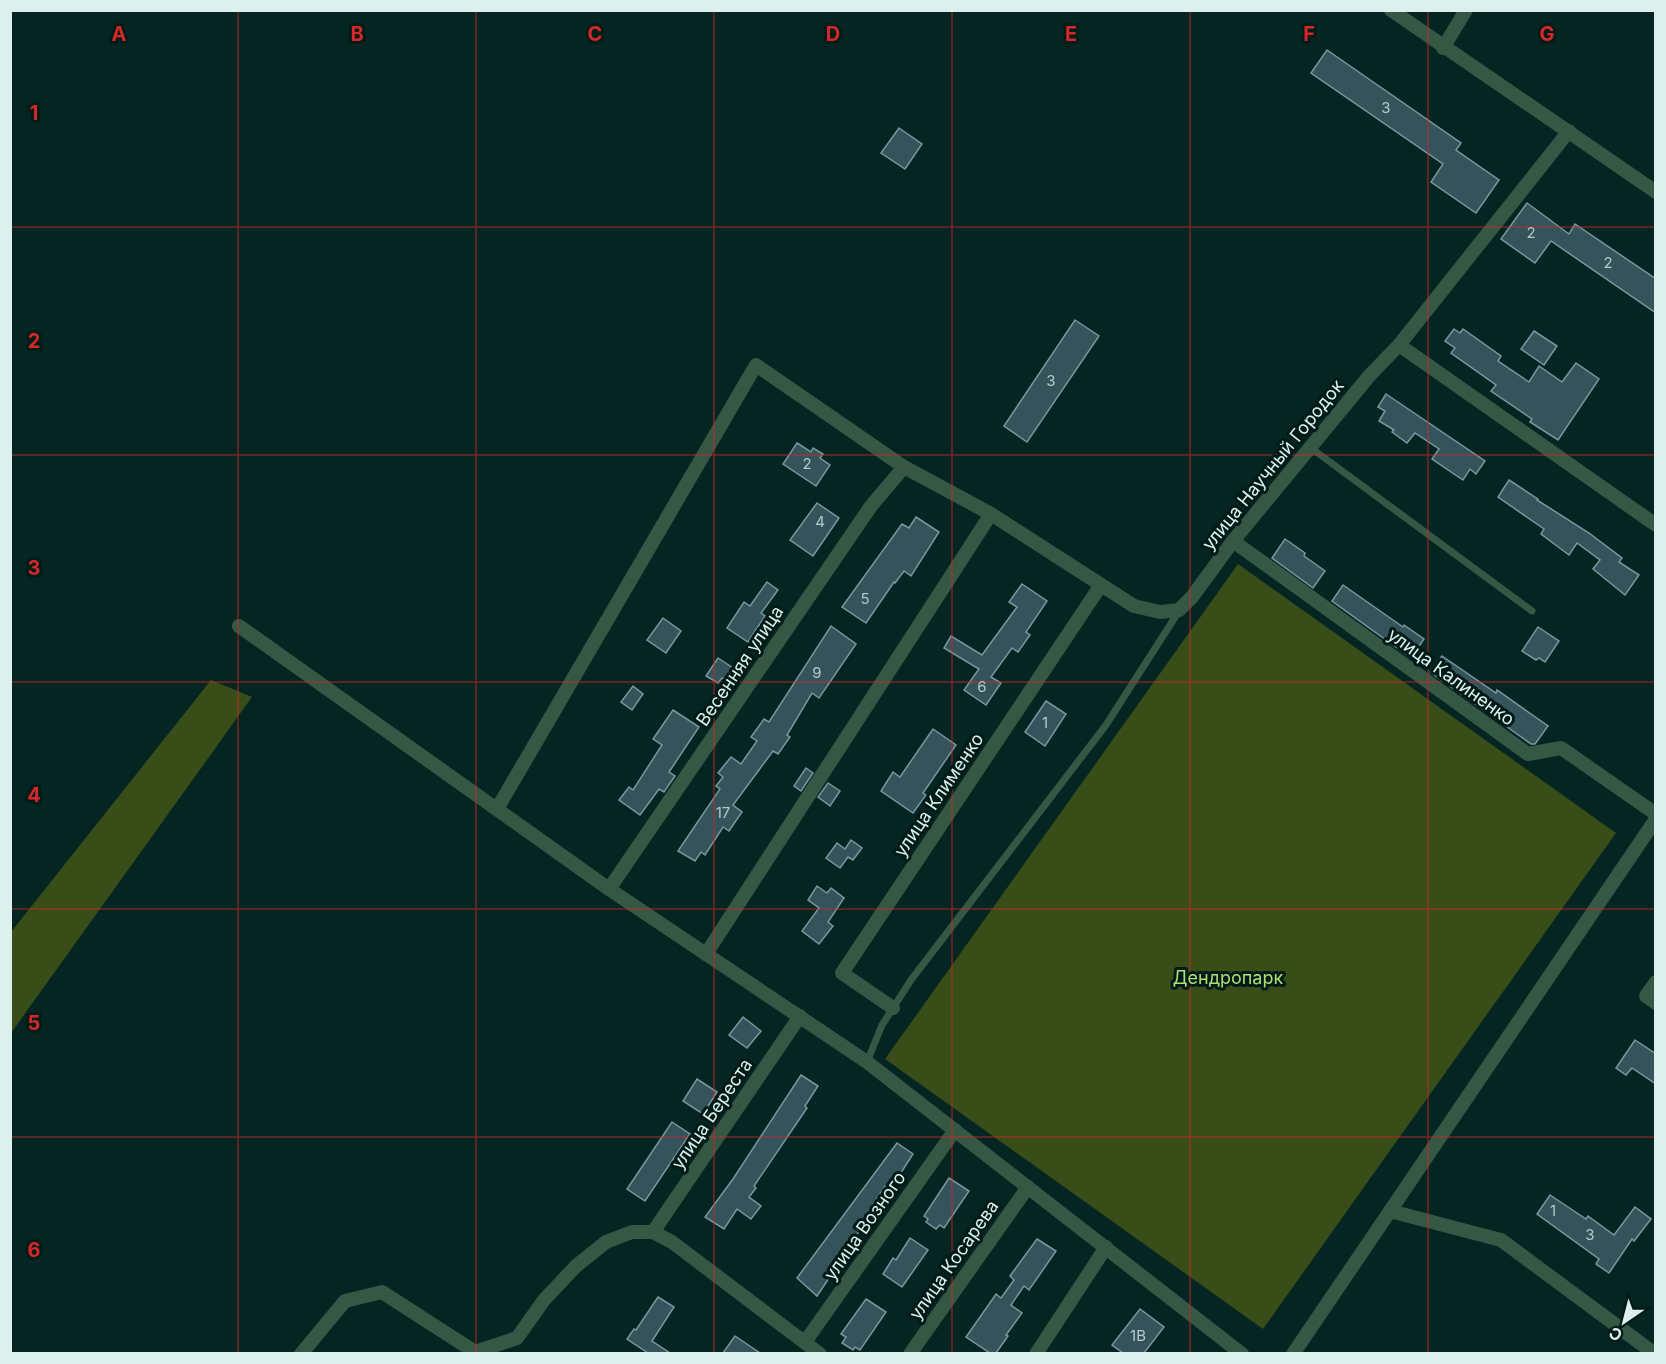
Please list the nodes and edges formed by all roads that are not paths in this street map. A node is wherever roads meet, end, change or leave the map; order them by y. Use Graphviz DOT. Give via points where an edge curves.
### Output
graph roads {
  1 [pos="1391,10"];
  2 [pos="1466,10"];
  3 [pos="1443,48"];
  4 [pos="1569,131"];
  5 [pos="1656,192"];
  6 [pos="1399,345"];
  7 [pos="1311,448"];
  8 [pos="904,466"];
  9 [pos="992,514"];
  10 [pos="1656,525"];
  11 [pos="1233,541"];
  12 [pos="1101,585"];
  13 [pos="1179,610"];
  14 [pos="1532,611"];
  15 [pos="239,626"];
  16 [pos="497,809"];
  17 [pos="1656,817"];
  18 [pos="609,889"];
  19 [pos="706,954"];
  20 [pos="1656,982"];
  21 [pos="1651,1000"];
  22 [pos="893,1008"];
  23 [pos="800,1016"];
  24 [pos="867,1062"];
  25 [pos="955,1130"];
  26 [pos="1028,1187"];
  27 [pos="1390,1211"];
  28 [pos="653,1232"];
  29 [pos="1106,1247"];
  30 [pos="805,1342"];
  31 [pos="301,1353"];
  32 [pos="820,1353"];
  33 [pos="910,1353"];
  34 [pos="1036,1353"];
  35 [pos="1242,1353"];
  36 [pos="1293,1353"];
  37 [pos="1655,1353"];
  1 -- 3 [label="street"];
  2 -- 3 [label="street"];
  3 -- 4 [label="street"];
  4 -- 5 [label="street"];
  4 -- 6 [label="street, улица Научный Городок"];
  6 -- 7 [label="street, улица Научный Городок"];
  6 -- 10 [label="street"];
  7 -- 11 [label="street, улица Научный Городок"];
  7 -- 14 [label="lane"];
  8 -- 9 [label="street"];
  8 -- 16 [label="street" via="756,365"];
  8 -- 18 [label="street, Весенняя улица" via="871,506"];
  9 -- 12 [label="street"];
  9 -- 19 [label="street"];
  11 -- 13 [label="street, улица Научный Городок"];
  11 -- 17 [label="street, улица Калиненко" via="1528,754 1561,748"];
  12 -- 13 [label="street" via="1134,606 1160,612"];
  12 -- 22 [label="street, улица Клименко" via="842,973"];
  13 -- 22 [label="lane" via="1106,725"];
  15 -- 16 [label="street"];
  16 -- 18 [label="street"];
  17 -- 27 [label="street"];
  18 -- 19 [label="street"];
  19 -- 23 [label="street"];
  20 -- 21 [label="street"];
  22 -- 24 [label="lane"];
  23 -- 24 [label="street"];
  23 -- 28 [label="street, улица Береста"];
  24 -- 25 [label="street"];
  25 -- 26 [label="street"];
  25 -- 30 [label="street, улица Возного"];
  26 -- 29 [label="street"];
  26 -- 33 [label="street, улица Косарева"];
  27 -- 36 [label="street"];
  27 -- 37 [label="street" via="1501,1240"];
  28 -- 30 [label="street" via="672,1242"];
  28 -- 31 [label="street" via="632,1232 606,1242 544,1300 517,1338 475,1352 382,1292 345,1301"];
  29 -- 34 [label="street"];
  29 -- 35 [label="street"];
  30 -- 32 [label="street"];
}
